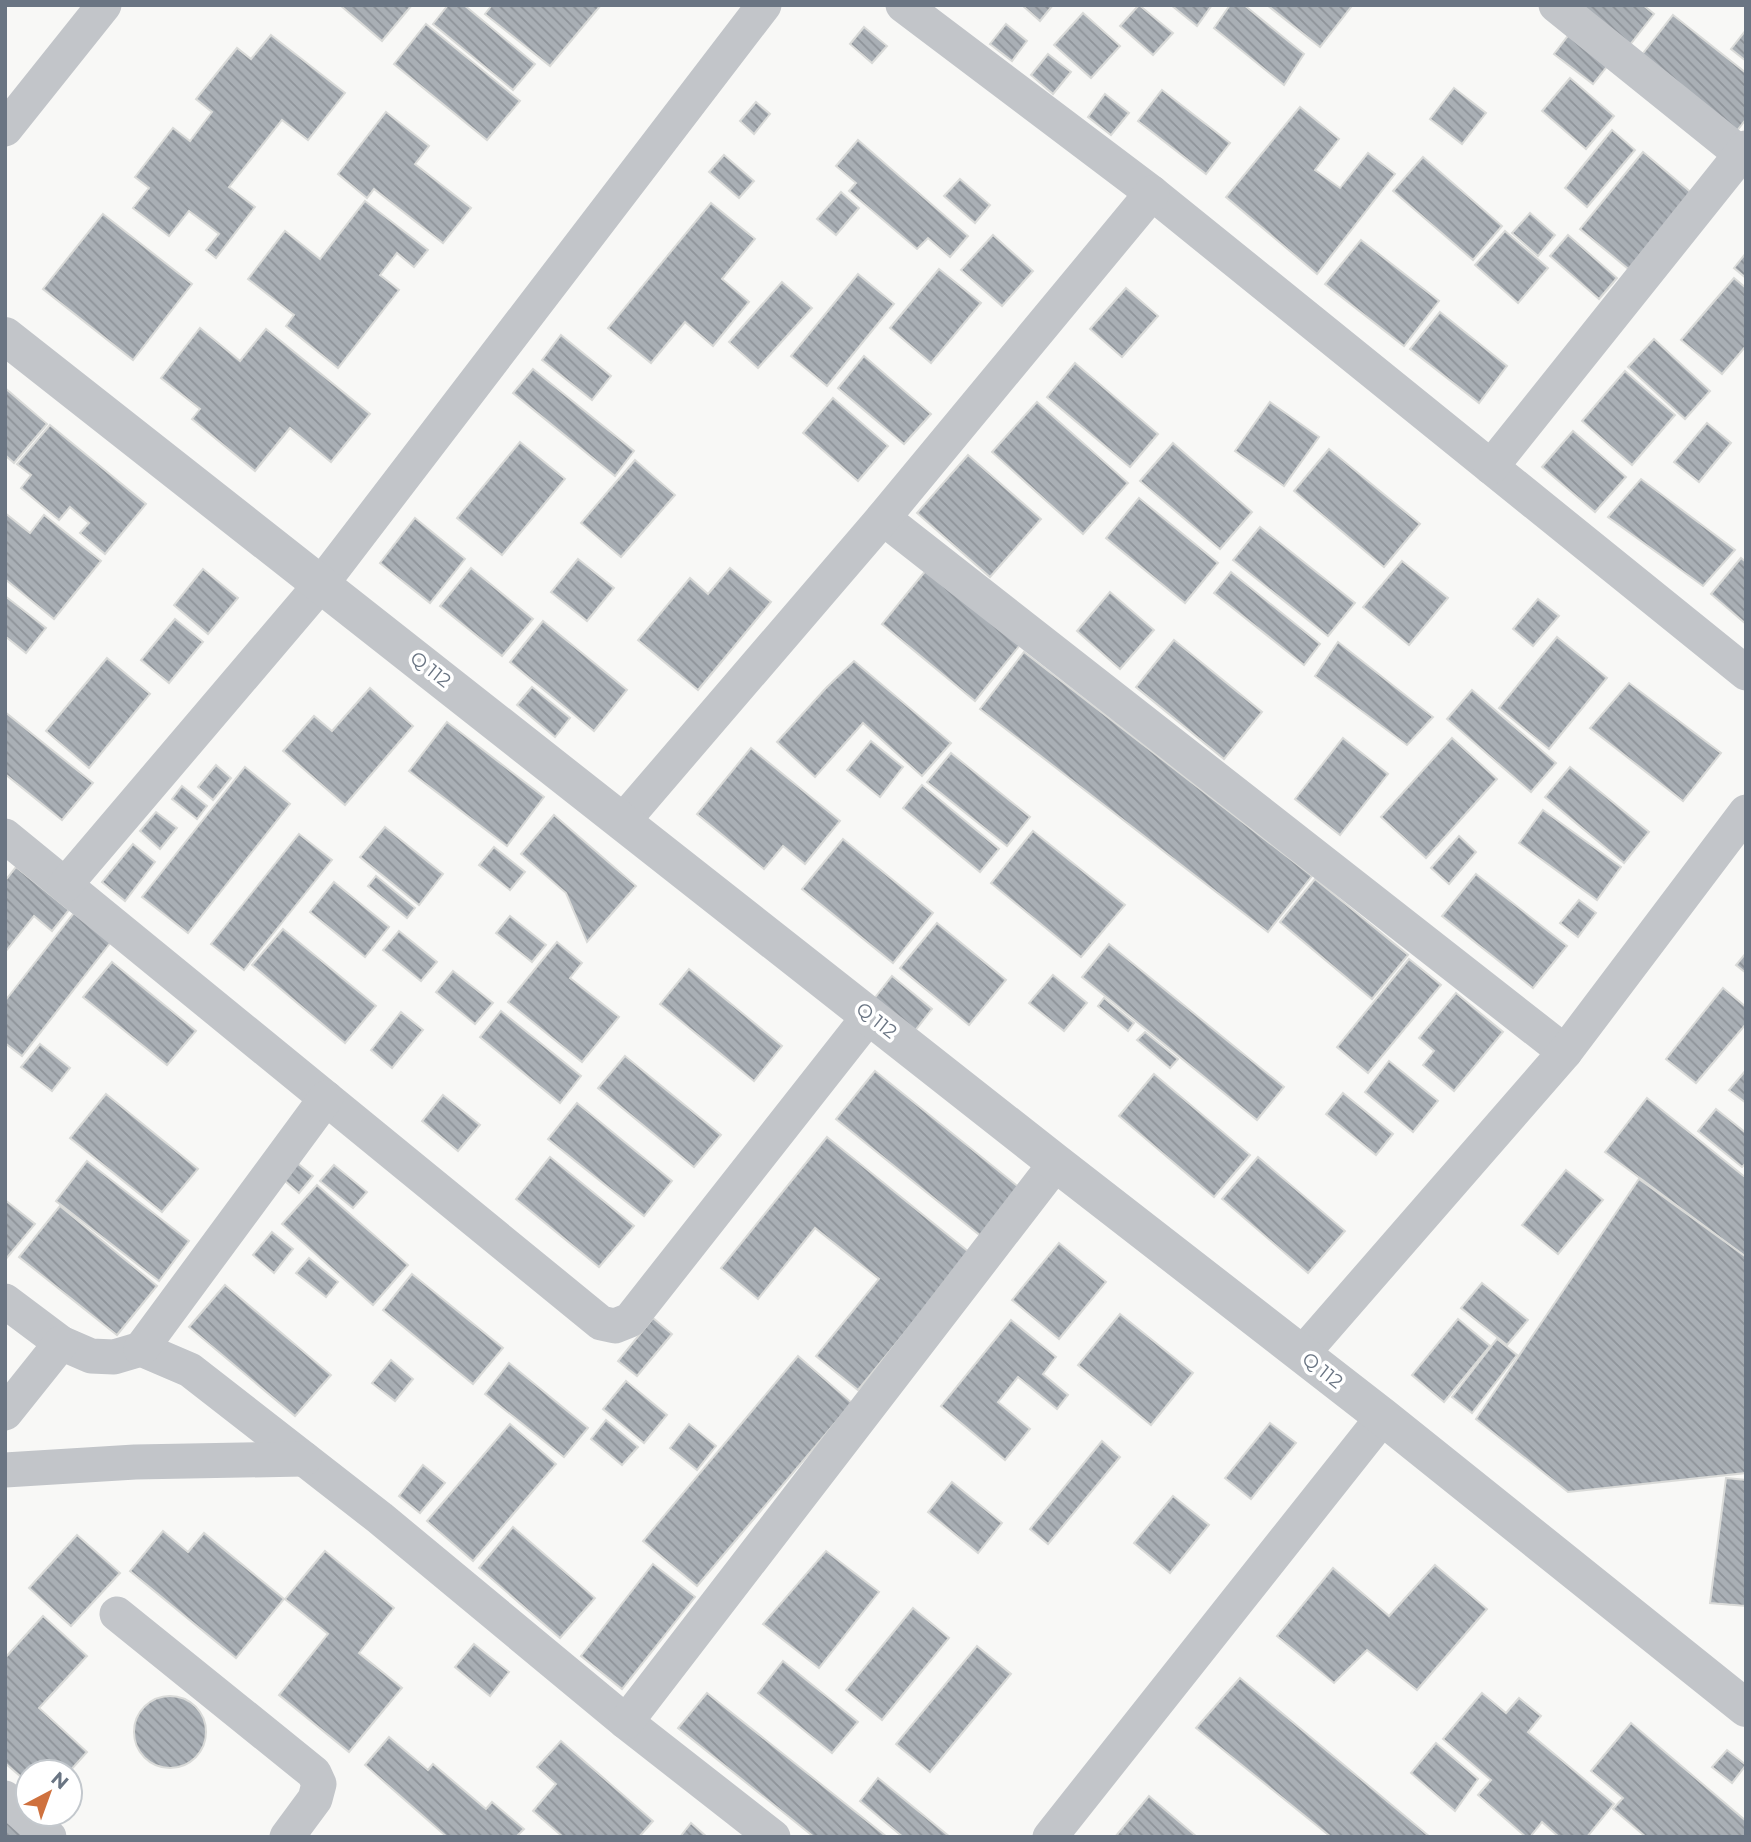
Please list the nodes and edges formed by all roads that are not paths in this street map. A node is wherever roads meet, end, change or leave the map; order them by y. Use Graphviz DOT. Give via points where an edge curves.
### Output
graph roads {
  1 [pos="104,5"];
  2 [pos="764,5"];
  3 [pos="903,5"];
  4 [pos="1556,5"];
  5 [pos="5,130"];
  6 [pos="1744,151"];
  7 [pos="1152,192"];
  8 [pos="5,335"];
  9 [pos="1491,467"];
  10 [pos="883,518"];
  11 [pos="322,583"];
  12 [pos="1746,673"];
  13 [pos="1746,812"];
  14 [pos="623,821"];
  15 [pos="5,836"];
  16 [pos="65,885"];
  17 [pos="870,1015"];
  18 [pos="1565,1052"];
  19 [pos="326,1098"];
  20 [pos="1056,1163"];
  21 [pos="5,1301"];
  22 [pos="61,1343"];
  23 [pos="141,1349"];
  24 [pos="1302,1354"];
  25 [pos="5,1413"];
  26 [pos="1383,1417"];
  27 [pos="304,1459"];
  28 [pos="5,1470"];
  29 [pos="117,1614"];
  30 [pos="1746,1708"];
  31 [pos="626,1722"];
  32 [pos="5,1798"];
  33 [pos="48,1837"];
  34 [pos="286,1837"];
  35 [pos="773,1837"];
  36 [pos="1050,1837"];
  1 -- 5 [label="street"];
  2 -- 11 [label="street"];
  3 -- 7 [label="street"];
  4 -- 6 [label="street"];
  6 -- 9 [label="street"];
  7 -- 9 [label="street"];
  7 -- 10 [label="street"];
  8 -- 11 [label="street, Q 112"];
  9 -- 12 [label="street"];
  10 -- 14 [label="street"];
  10 -- 18 [label="street"];
  11 -- 14 [label="street, Q 112"];
  11 -- 16 [label="street"];
  13 -- 18 [label="street"];
  14 -- 17 [label="street, Q 112"];
  15 -- 16 [label="street"];
  16 -- 19 [label="street"];
  17 -- 19 [label="street" via="630,1320 615,1326 601,1323"];
  17 -- 20 [label="street, Q 112"];
  18 -- 24 [label="street"];
  19 -- 23 [label="street"];
  20 -- 24 [label="street, Q 112"];
  20 -- 31 [label="street"];
  21 -- 22 [label="street"];
  22 -- 23 [label="street" via="91,1356 114,1357"];
  22 -- 25 [label="street"];
  23 -- 27 [label="street" via="190,1370"];
  24 -- 26 [label="street, Q 112"];
  26 -- 30 [label="street, Q 112"];
  26 -- 36 [label="street"];
  27 -- 28 [label="street"];
  27 -- 31 [label="street"];
  29 -- 34 [label="street" via="314,1773 319,1784 315,1799"];
  31 -- 35 [label="street"];
  32 -- 33 [label="street"];
}
